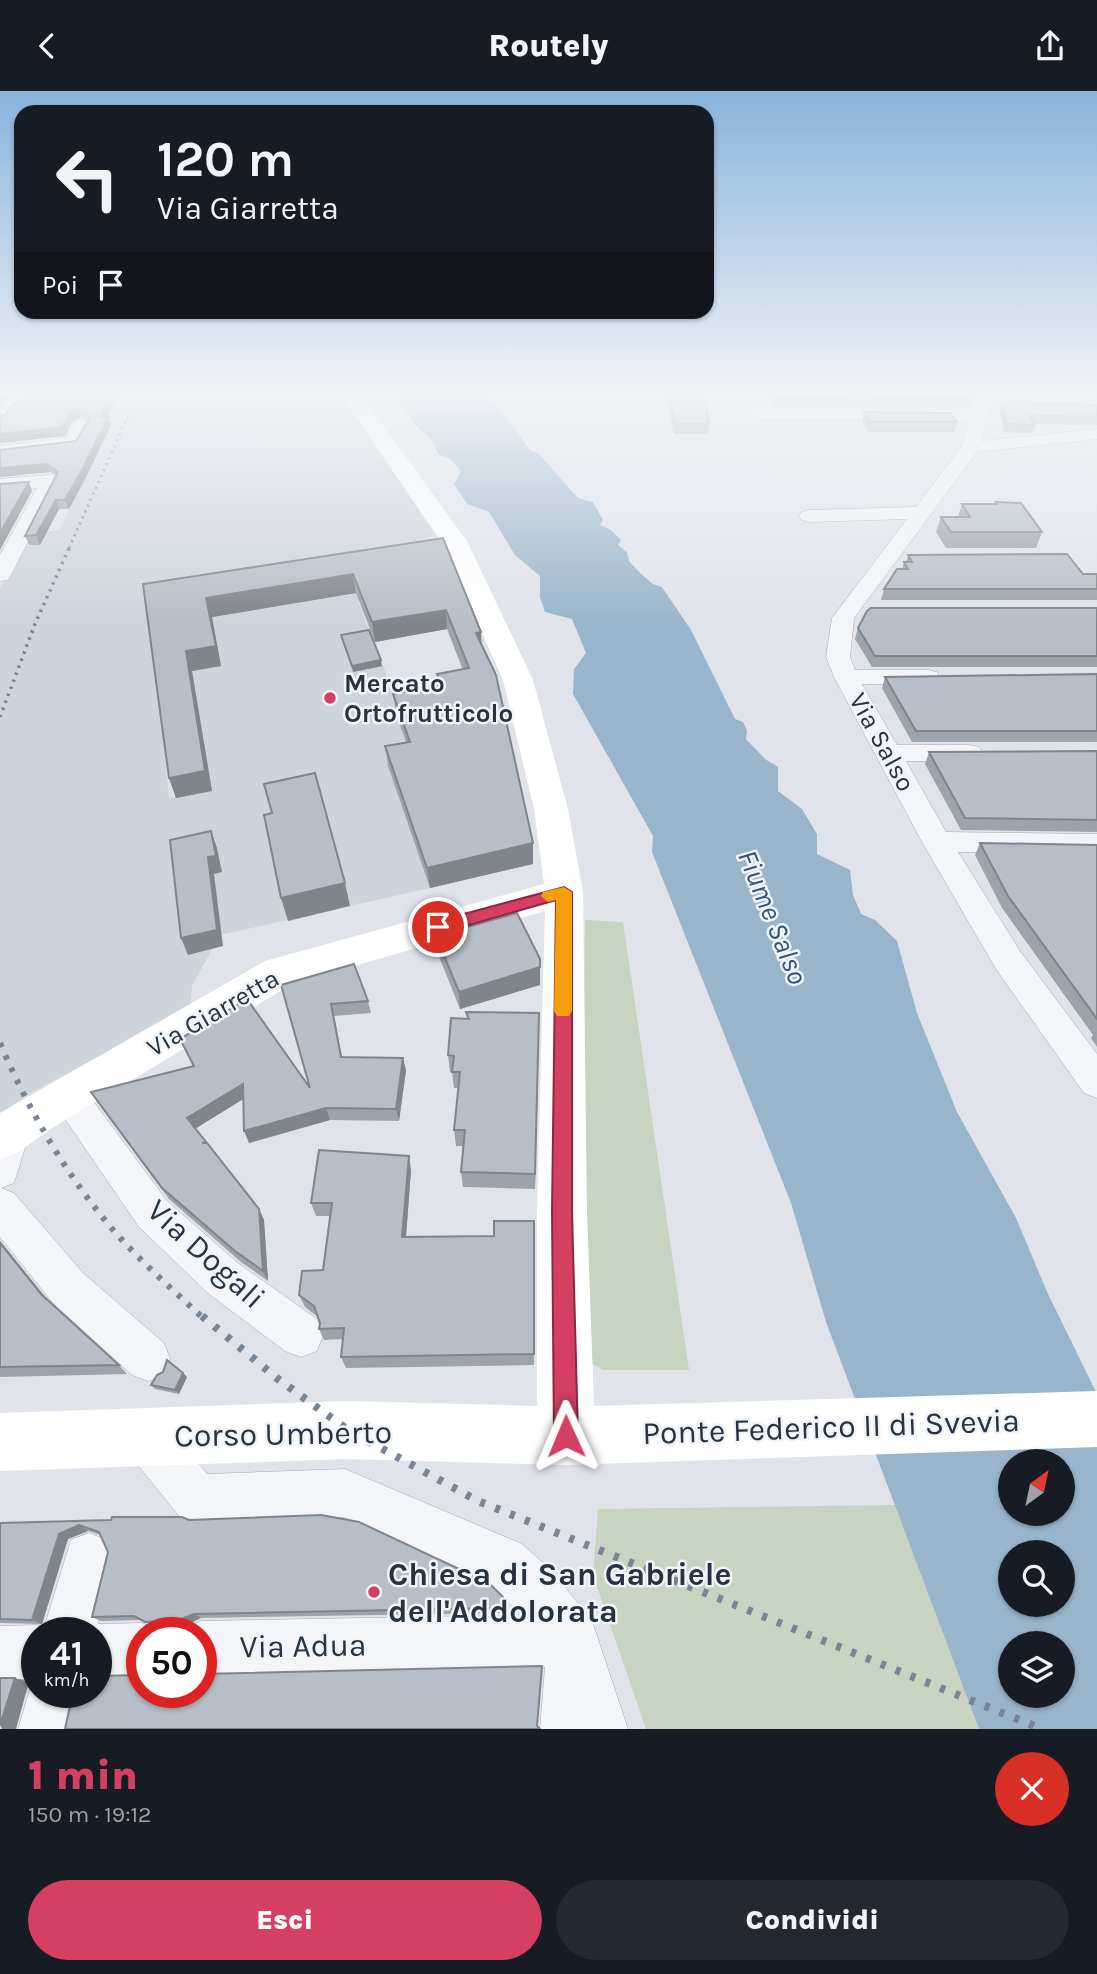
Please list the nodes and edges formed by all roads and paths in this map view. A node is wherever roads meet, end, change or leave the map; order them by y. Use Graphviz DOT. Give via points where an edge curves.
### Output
graph roads {
  1 [pos="28,470"];
  2 [pos="28,470"];
  3 [pos="44,470"];
  4 [pos="404,470"];
  5 [pos="954,470"];
  6 [pos="39,475"];
  7 [pos="0,501"];
  8 [pos="922,513"];
  9 [pos="809,516"];
  10 [pos="32,517"];
  11 [pos="11,519"];
  12 [pos="8,545"];
  13 [pos="889,557"];
  14 [pos="917,557"];
  15 [pos="1,570"];
  16 [pos="849,610"];
  17 [pos="876,610"];
  18 [pos="846,677"];
  19 [pos="957,677"];
  20 [pos="888,753"];
  21 [pos="999,753"];
  22 [pos="937,842"];
  23 [pos="1097,844"];
  24 [pos="564,892"];
  25 [pos="1097,1082"];
  26 [pos="69,1097"];
  27 [pos="6,1134"];
  28 [pos="0,1170"];
  29 [pos="0,1206"];
  30 [pos="302,1335"];
  31 [pos="148,1359"];
  32 [pos="1097,1419"];
  33 [pos="566,1436"];
  34 [pos="146,1437"];
  35 [pos="0,1442"];
  36 [pos="89,1558"];
  37 [pos="73,1617"];
  38 [pos="573,1640"];
  39 [pos="217,1648"];
  40 [pos="21,1652"];
  41 [pos="0,1653"];
  42 [pos="51,1708"];
  43 [pos="46,1729"];
  44 [pos="568,1729"];
  45 [pos="600,1729"];
  1 -- 6 [label="street"];
  2 -- 6 [label="street"];
  3 -- 6 [label="street"];
  4 -- 24 [label="main road" via="454,541 517,680 551,809"];
  5 -- 8 [label="street, Via Salso"];
  6 -- 7 [label="street"];
  6 -- 10 [label="street"];
  8 -- 9 [label="street"];
  8 -- 13 [label="street, Via Salso"];
  10 -- 11 [label="street"];
  10 -- 12 [label="street"];
  12 -- 15 [label="street"];
  13 -- 14 [label="street"];
  13 -- 16 [label="street, Via Salso"];
  16 -- 17 [label="street"];
  16 -- 18 [label="street, Via Salso" via="843,618 838,657"];
  18 -- 19 [label="street"];
  18 -- 20 [label="street, Via Salso"];
  20 -- 21 [label="street"];
  20 -- 22 [label="street, Via Salso"];
  22 -- 23 [label="street"];
  22 -- 25 [label="street, Via Salso" via="1009,960"];
  24 -- 26 [label="main road, Via Giarretta" via="279,972"];
  24 -- 33 [label="main road"];
  26 -- 27 [label="main road, Via Giarretta"];
  26 -- 30 [label="street, Via Dogali" via="153,1213 224,1279"];
  27 -- 28 [label="street"];
  29 -- 31 [label="street" via="68,1287"];
  32 -- 33 [label="main road, Ponte Federico II di Svevia"];
  33 -- 34 [label="main road, Corso Umberto" via="348,1430"];
  34 -- 35 [label="main road, Corso Umberto"];
  34 -- 38 [label="street" via="196,1499 345,1493 504,1562 534,1589"];
  36 -- 37 [label="street"];
  38 -- 39 [label="street, Via Adua"];
  38 -- 44 [label="street"];
  38 -- 45 [label="street"];
  40 -- 41 [label="street"];
  42 -- 43 [label="street"];
}
